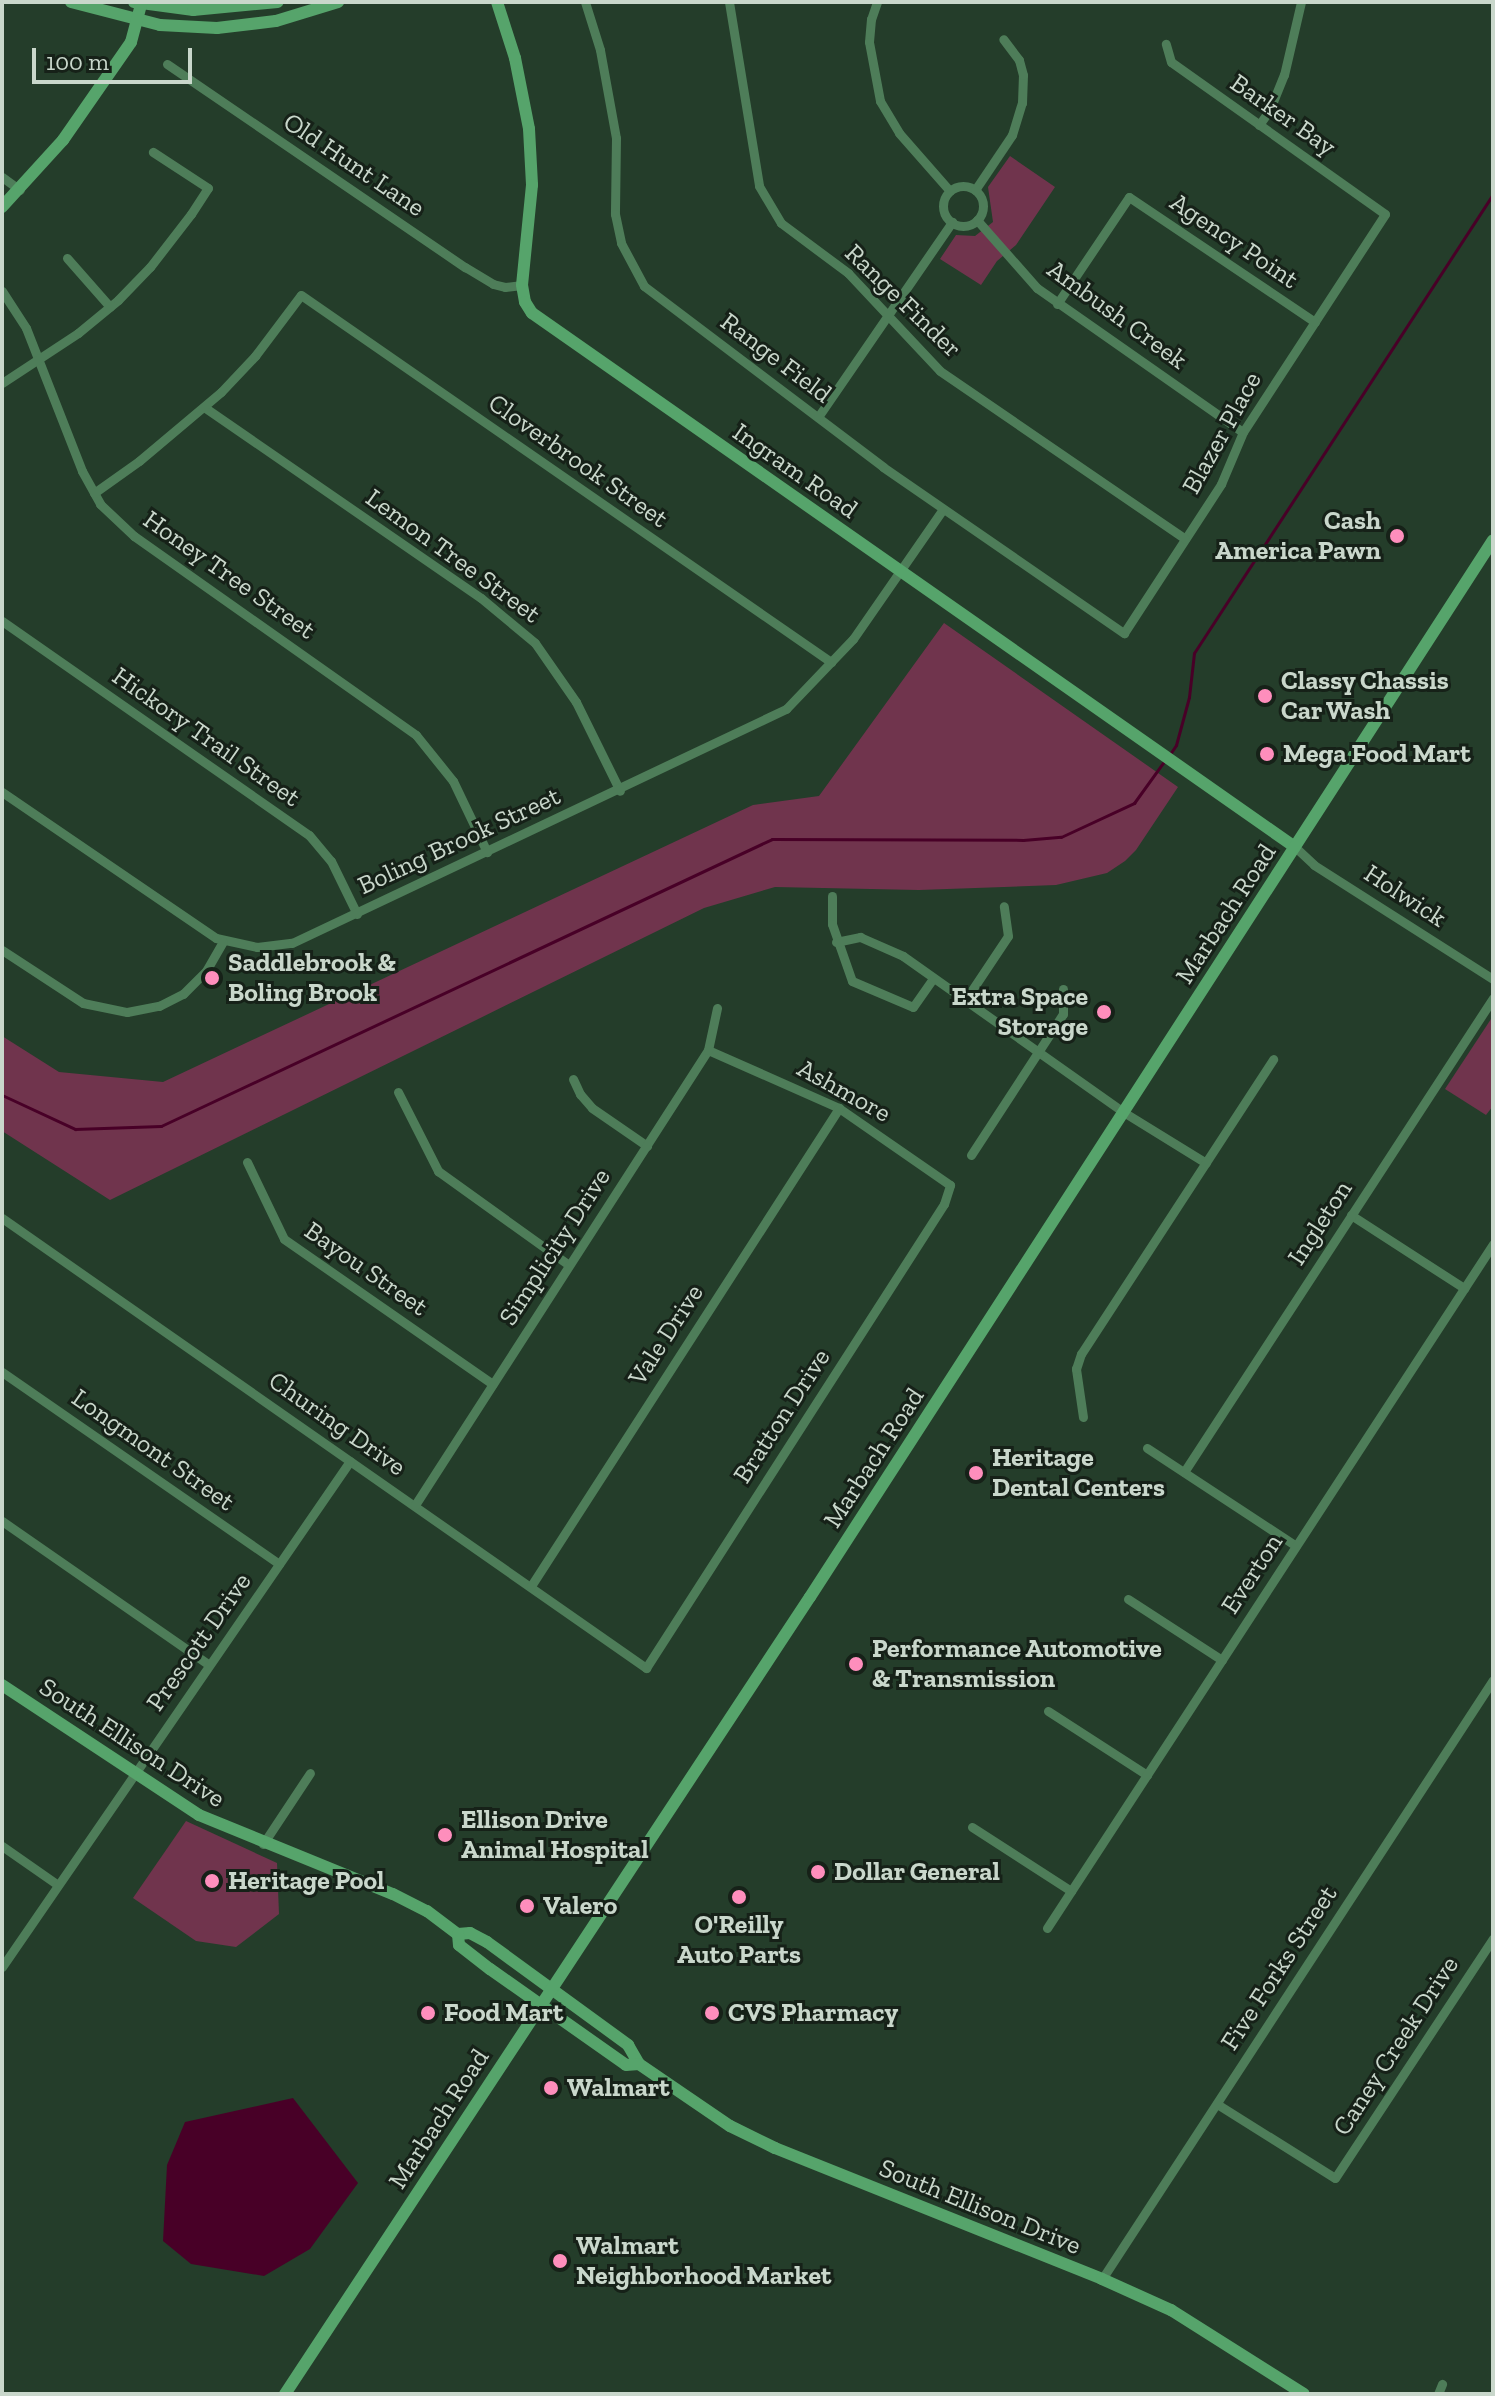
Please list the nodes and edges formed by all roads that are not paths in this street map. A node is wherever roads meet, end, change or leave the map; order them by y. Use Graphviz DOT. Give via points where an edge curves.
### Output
graph roads {
  1 [pos="71,2"];
  2 [pos="278,2"];
  3 [pos="338,2"];
  4 [pos="497,2"];
  5 [pos="585,2"];
  6 [pos="729,2"];
  7 [pos="877,2"];
  8 [pos="1301,2"];
  9 [pos="137,3"];
  10 [pos="138,21"];
  11 [pos="1003,39"];
  12 [pos="1166,44"];
  13 [pos="167,64"];
  14 [pos="1259,125"];
  15 [pos="153,152"];
  16 [pos="2,177"];
  17 [pos="20,190"];
  18 [pos="975,190"];
  19 [pos="950,191"];
  20 [pos="2,207"];
  21 [pos="1385,214"];
  22 [pos="977,220"];
  23 [pos="952,222"];
  24 [pos="67,258"];
  25 [pos="522,285"];
  26 [pos="2,291"];
  27 [pos="1057,304"];
  28 [pos="110,307"];
  29 [pos="887,317"];
  30 [pos="1315,322"];
  31 [pos="37,359"];
  32 [pos="2,383"];
  33 [pos="204,407"];
  34 [pos="818,417"];
  35 [pos="1243,432"];
  36 [pos="94,493"];
  37 [pos="943,509"];
  38 [pos="1185,539"];
  39 [pos="1493,540"];
  40 [pos="900,571"];
  41 [pos="2,621"];
  42 [pos="1124,633"];
  43 [pos="831,662"];
  44 [pos="620,791"];
  45 [pos="2,792"];
  46 [pos="1295,847"];
  47 [pos="487,852"];
  48 [pos="832,896"];
  49 [pos="1004,906"];
  50 [pos="357,914"];
  51 [pos="223,941"];
  52 [pos="836,942"];
  53 [pos="2,950"];
  54 [pos="1493,979"];
  55 [pos="932,980"];
  56 [pos="1063,989"];
  57 [pos="1493,998"];
  58 [pos="964,1002"];
  59 [pos="717,1008"];
  60 [pos="708,1050"];
  61 [pos="1039,1051"];
  62 [pos="1273,1059"];
  63 [pos="573,1079"];
  64 [pos="398,1092"];
  65 [pos="839,1108"];
  66 [pos="1125,1113"];
  67 [pos="647,1146"];
  68 [pos="971,1155"];
  69 [pos="247,1162"];
  70 [pos="1206,1163"];
  71 [pos="950,1185"];
  72 [pos="1351,1215"];
  73 [pos="2,1218"];
  74 [pos="1493,1244"];
  75 [pos="569,1265"];
  76 [pos="1464,1288"];
  77 [pos="2,1372"];
  78 [pos="493,1384"];
  79 [pos="1083,1417"];
  80 [pos="1147,1448"];
  81 [pos="350,1461"];
  82 [pos="1184,1472"];
  83 [pos="415,1505"];
  84 [pos="2,1521"];
  85 [pos="1296,1546"];
  86 [pos="279,1564"];
  87 [pos="531,1586"];
  88 [pos="1128,1599"];
  89 [pos="1222,1660"];
  90 [pos="209,1665"];
  91 [pos="646,1668"];
  92 [pos="1493,1680"];
  93 [pos="2,1685"];
  94 [pos="1048,1711"];
  95 [pos="310,1773"];
  96 [pos="133,1775"];
  97 [pos="1147,1775"];
  98 [pos="972,1827"];
  99 [pos="263,1844"];
  100 [pos="2,1846"];
  101 [pos="58,1885"];
  102 [pos="1071,1891"];
  103 [pos="1047,1928"];
  104 [pos="458,1934"];
  105 [pos="1493,1938"];
  106 [pos="500,1951"];
  107 [pos="2,1967"];
  108 [pos="490,1969"];
  109 [pos="553,1987"];
  110 [pos="542,2004"];
  111 [pos="639,2064"];
  112 [pos="1217,2104"];
  113 [pos="1102,2279"];
  114 [pos="285,2394"];
  115 [pos="1304,2394"];
  1 -- 10 [label="street"];
  2 -- 9 [label="street" via="215,10"];
  3 -- 10 [label="street" via="292,18 239,27"];
  4 -- 25 [label="street" via="529,129 532,185"];
  5 -- 34 [label="street, Range Field" via="608,88 616,138 615,214 631,268 662,303"];
  6 -- 29 [label="street, Range Finder" via="759,186 768,206 798,238 848,273"];
  7 -- 19 [label="street" via="869,42 880,101 899,133"];
  8 -- 14 [label="street" via="1284,75"];
  9 -- 10 [label="street"];
  10 -- 17 [label="street" via="131,42 63,140"];
  11 -- 18 [label="street" via="1019,60 1022,103 1012,135"];
  12 -- 14 [label="street, Barker Bay" via="1171,62"];
  13 -- 25 [label="street, Old Hunt Lane" via="465,267 493,284"];
  14 -- 21 [label="street, Barker Bay"];
  15 -- 28 [label="street" via="208,188 150,267"];
  16 -- 17 [label="street"];
  17 -- 20 [label="street"];
  18 -- 19 [label="street" via="962,186"];
  18 -- 22 [label="street" via="983,208"];
  19 -- 23 [label="street" via="944,211"];
  21 -- 30 [label="street, Blazer Place"];
  22 -- 23 [label="street" via="965,226"];
  22 -- 27 [label="street, Ambush Creek"];
  23 -- 29 [label="street"];
  24 -- 28 [label="street"];
  25 -- 40 [label="street, Ingram Road" via="528,308 540,320"];
  26 -- 31 [label="street, Honey Tree Street" via="26,328"];
  27 -- 30 [label="street, Agency Point" via="1129,197"];
  27 -- 35 [label="street, Ambush Creek"];
  28 -- 31 [label="street"];
  29 -- 34 [label="street"];
  29 -- 38 [label="street, Range Finder" via="940,371"];
  30 -- 35 [label="street, Blazer Place"];
  31 -- 32 [label="street"];
  31 -- 36 [label="street, Honey Tree Street"];
  33 -- 36 [label="street"];
  33 -- 43 [label="street, Cloverbrook Street" via="255,356 301,295"];
  33 -- 44 [label="street, Lemon Tree Street" via="481,598 535,643 576,702"];
  34 -- 37 [label="street, Range Field"];
  35 -- 38 [label="street, Blazer Place" via="1221,484"];
  36 -- 47 [label="street, Honey Tree Street" via="134,536 416,735 453,781"];
  37 -- 40 [label="street, Boling Brook Street"];
  37 -- 42 [label="street, Range Field"];
  38 -- 42 [label="street, Blazer Place"];
  39 -- 46 [label="street, Marbach Road"];
  40 -- 43 [label="street, Boling Brook Street"];
  40 -- 46 [label="street, Ingram Road"];
  41 -- 50 [label="street, Hickory Trail Street" via="309,835 331,861"];
  43 -- 44 [label="street, Boling Brook Street" via="776,716"];
  44 -- 47 [label="street, Boling Brook Street"];
  45 -- 51 [label="street, Boling Brook Street"];
  46 -- 54 [label="street, Holwick" via="1314,865"];
  46 -- 66 [label="street, Marbach Road"];
  47 -- 50 [label="street, Boling Brook Street"];
  48 -- 52 [label="street"];
  49 -- 58 [label="street" via="1008,936"];
  50 -- 51 [label="street, Boling Brook Street" via="284,945"];
  51 -- 53 [label="street" via="206,971 183,994 159,1006 127,1012 83,1003"];
  52 -- 55 [label="street" via="850,937 874,941"];
  52 -- 55 [label="street" via="852,981 913,1007"];
  55 -- 58 [label="street"];
  56 -- 61 [label="street" via="1063,1014"];
  57 -- 72 [label="street, Ingleton"];
  58 -- 61 [label="street"];
  59 -- 60 [label="street, Simplicity Drive"];
  60 -- 65 [label="street, Ashmore"];
  60 -- 67 [label="street, Simplicity Drive"];
  61 -- 66 [label="street"];
  61 -- 68 [label="street"];
  62 -- 70 [label="street"];
  63 -- 67 [label="street" via="592,1108"];
  64 -- 75 [label="street" via="438,1171"];
  65 -- 71 [label="street, Ashmore"];
  65 -- 87 [label="street, Vale Drive"];
  66 -- 70 [label="street"];
  66 -- 109 [label="street, Marbach Road"];
  67 -- 75 [label="street, Simplicity Drive"];
  69 -- 78 [label="street, Bayou Street" via="284,1239"];
  70 -- 79 [label="street" via="1081,1354 1076,1369"];
  71 -- 91 [label="street, Bratton Drive" via="936,1217"];
  72 -- 76 [label="street"];
  72 -- 82 [label="street, Ingleton"];
  73 -- 81 [label="street, Churing Drive"];
  74 -- 76 [label="street, Everton"];
  75 -- 78 [label="street, Simplicity Drive"];
  76 -- 85 [label="street, Everton"];
  77 -- 86 [label="street, Longmont Street"];
  78 -- 83 [label="street, Simplicity Drive"];
  80 -- 82 [label="street"];
  81 -- 83 [label="street, Churing Drive"];
  81 -- 86 [label="street, Prescott Drive"];
  82 -- 85 [label="street"];
  83 -- 87 [label="street, Churing Drive"];
  84 -- 90 [label="street"];
  85 -- 89 [label="street, Everton"];
  86 -- 90 [label="street, Prescott Drive"];
  87 -- 91 [label="street, Churing Drive"];
  88 -- 89 [label="street"];
  89 -- 97 [label="street, Everton"];
  90 -- 96 [label="street, Prescott Drive"];
  92 -- 112 [label="street, Five Forks Street"];
  93 -- 96 [label="street, South Ellison Drive"];
  94 -- 97 [label="street"];
  95 -- 99 [label="street"];
  96 -- 99 [label="street, South Ellison Drive" via="199,1815"];
  96 -- 101 [label="street, Prescott Drive"];
  97 -- 102 [label="street, Everton"];
  98 -- 102 [label="street"];
  99 -- 104 [label="street, South Ellison Drive" via="393,1894"];
  100 -- 101 [label="street"];
  101 -- 107 [label="street, Prescott Drive"];
  102 -- 103 [label="street, Everton"];
  104 -- 106 [label="street, South Ellison Drive" via="470,1933"];
  104 -- 108 [label="street, South Ellison Drive" via="459,1945"];
  105 -- 112 [label="street, Caney Creek Drive" via="1335,2178"];
  106 -- 108 [label="street"];
  106 -- 109 [label="street, South Ellison Drive"];
  108 -- 110 [label="street, South Ellison Drive"];
  109 -- 110 [label="street, Marbach Road"];
  109 -- 111 [label="street, South Ellison Drive" via="628,2045"];
  110 -- 111 [label="street, South Ellison Drive" via="626,2065"];
  110 -- 114 [label="street, Marbach Road"];
  111 -- 113 [label="street, South Ellison Drive" via="730,2126 775,2148"];
  112 -- 113 [label="street, Five Forks Street"];
  113 -- 115 [label="street, South Ellison Drive" via="1171,2310"];
}
